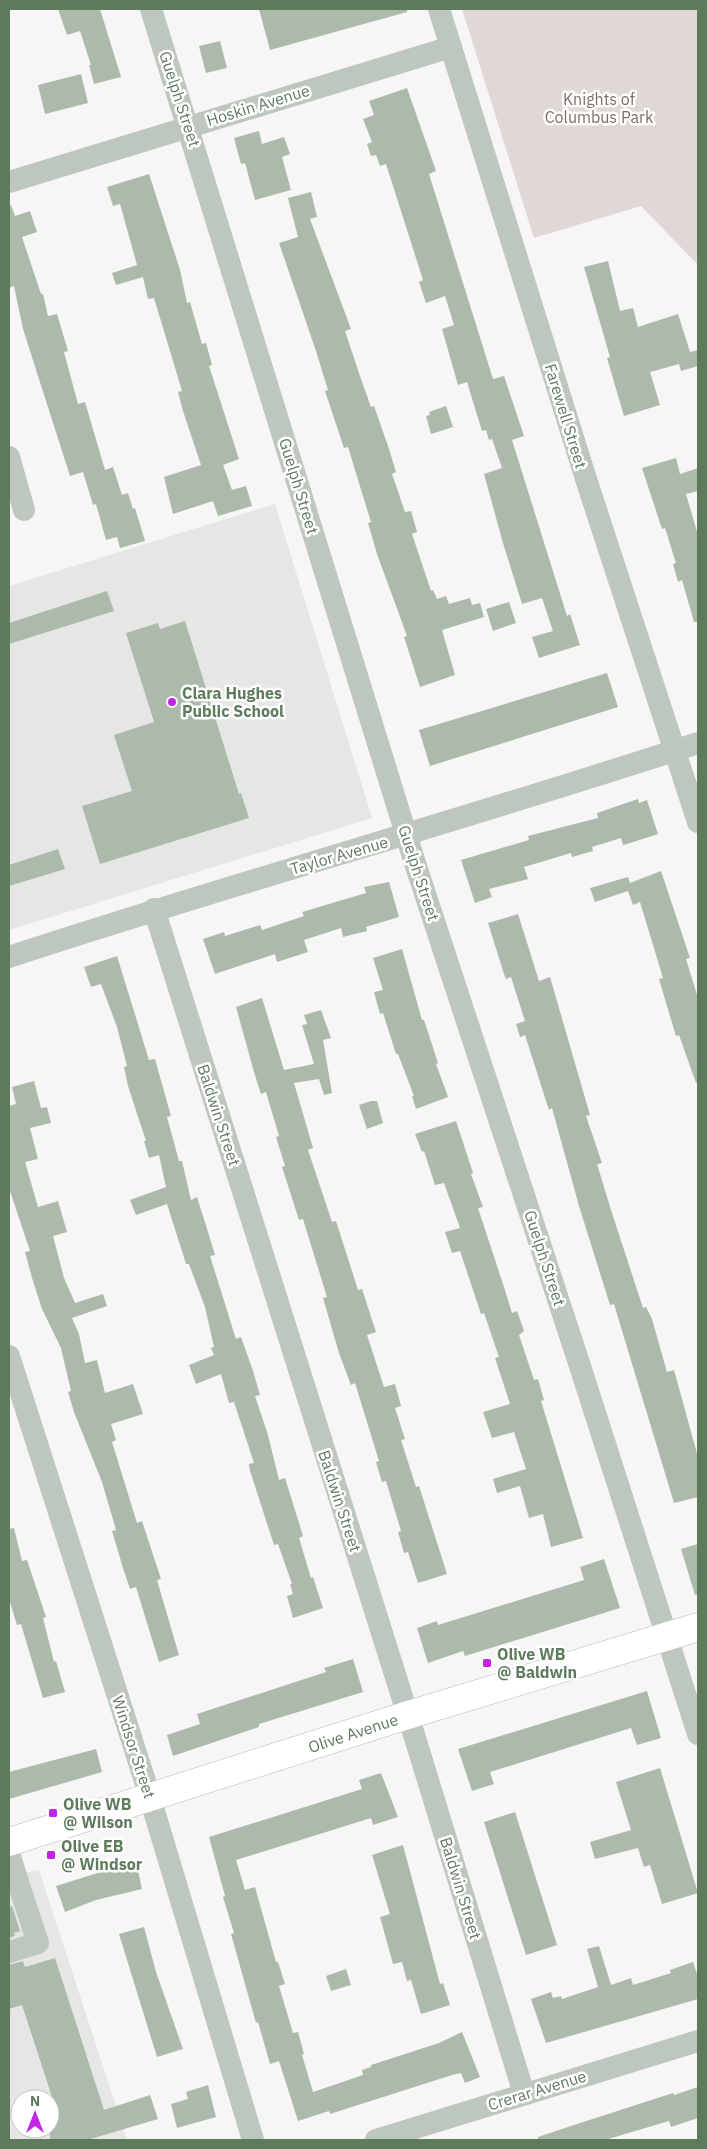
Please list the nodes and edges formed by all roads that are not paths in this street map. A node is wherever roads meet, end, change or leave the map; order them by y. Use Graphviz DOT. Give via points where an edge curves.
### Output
graph roads {
  1 [pos="151,9"];
  2 [pos="439,9"];
  3 [pos="451,47"];
  4 [pos="188,126"];
  5 [pos="9,182"];
  6 [pos="9,457"];
  7 [pos="24,510"];
  8 [pos="698,743"];
  9 [pos="676,750"];
  10 [pos="698,822"];
  11 [pos="406,835"];
  12 [pos="154,909"];
  13 [pos="9,957"];
  14 [pos="9,1356"];
  15 [pos="698,1627"];
  16 [pos="668,1636"];
  17 [pos="408,1715"];
  18 [pos="698,1734"];
  19 [pos="150,1798"];
  20 [pos="9,1842"];
  21 [pos="9,1853"];
  22 [pos="13,1880"];
  23 [pos="9,1952"];
  24 [pos="698,2040"];
  25 [pos="524,2094"];
  26 [pos="253,2140"];
  27 [pos="376,2140"];
  1 -- 4 [label="street, Guelph Street"];
  2 -- 3 [label="street, Farewell Street"];
  3 -- 4 [label="street, Hoskin Avenue"];
  3 -- 9 [label="street, Farewell Street" via="586,479"];
  4 -- 5 [label="street, Hoskin Avenue"];
  4 -- 11 [label="street, Guelph Street"];
  6 -- 7 [label="street"];
  8 -- 9 [label="street, Taylor Avenue"];
  9 -- 10 [label="street, Farewell Street"];
  9 -- 11 [label="street, Taylor Avenue"];
  11 -- 12 [label="street, Taylor Avenue"];
  11 -- 16 [label="street, Guelph Street"];
  12 -- 13 [label="street, Taylor Avenue"];
  12 -- 17 [label="street, Baldwin Street"];
  14 -- 19 [label="street, Windsor Street"];
  15 -- 16 [label="main road, Olive Avenue"];
  16 -- 17 [label="main road, Olive Avenue"];
  16 -- 18 [label="street, Guelph Street"];
  17 -- 19 [label="main road, Olive Avenue"];
  17 -- 25 [label="street, Baldwin Street"];
  19 -- 20 [label="main road, Olive Avenue"];
  19 -- 26 [label="street, Windsor Street"];
  21 -- 22 [label="street"];
  22 -- 23 [label="street" via="38,1943"];
  24 -- 25 [label="street, Crerar Avenue"];
  25 -- 27 [label="street, Crerar Avenue"];
}
